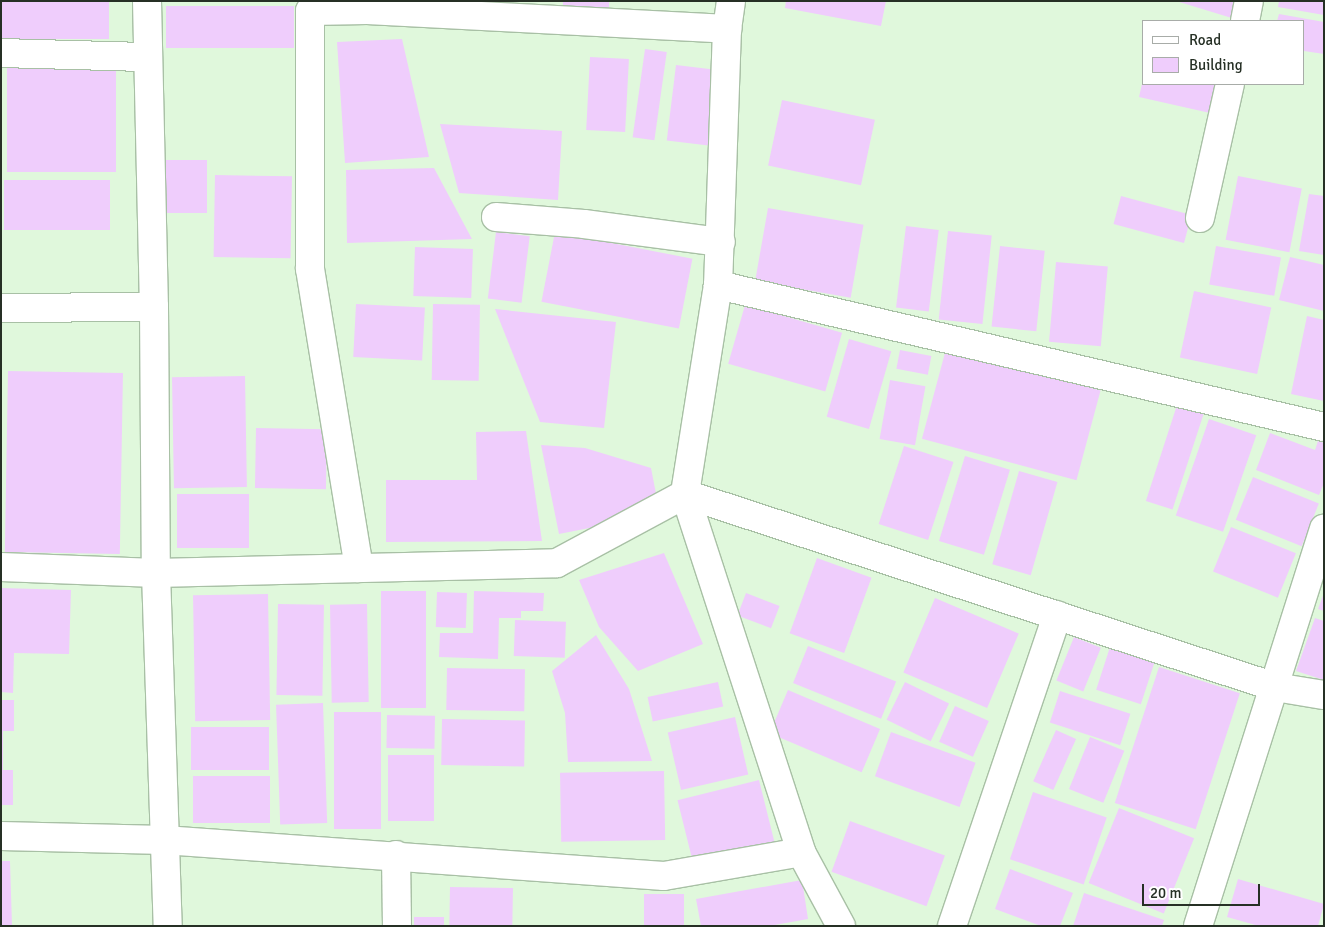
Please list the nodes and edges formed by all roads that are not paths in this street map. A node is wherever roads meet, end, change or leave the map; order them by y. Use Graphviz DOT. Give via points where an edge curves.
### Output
graph roads {
  1 [pos="147,1"];
  2 [pos="731,1"];
  3 [pos="1249,1"];
  4 [pos="1245,20"];
  5 [pos="727,29"];
  6 [pos="1,53"];
  7 [pos="148,56"];
  8 [pos="1230,85"];
  9 [pos="496,217"];
  10 [pos="1200,218"];
  11 [pos="721,242"];
  12 [pos="718,285"];
  13 [pos="154,307"];
  14 [pos="1,308"];
  15 [pos="1324,427"];
  16 [pos="685,494"];
  17 [pos="1324,529"];
  18 [pos="1,566"];
  19 [pos="359,568"];
  20 [pos="156,572"];
  21 [pos="1057,615"];
  22 [pos="1274,688"];
  23 [pos="1324,695"];
  24 [pos="1,836"];
  25 [pos="164,840"];
  26 [pos="801,852"];
  27 [pos="396,855"];
  28 [pos="168,926"];
  29 [pos="397,926"];
  30 [pos="840,926"];
  31 [pos="952,926"];
  32 [pos="1198,926"];
  1 -- 7 [label="street"];
  2 -- 5 [label="street"];
  3 -- 4 [label="street"];
  5 -- 11 [label="street"];
  5 -- 19 [label="street" via="367,10 310,12 310,270"];
  6 -- 7 [label="street"];
  7 -- 13 [label="street"];
  8 -- 10 [label="street"];
  9 -- 11 [label="street" via="584,224"];
  11 -- 12 [label="street"];
  12 -- 15 [label="street"];
  12 -- 16 [label="street"];
  13 -- 14 [label="street"];
  13 -- 20 [label="street"];
  16 -- 19 [label="street" via="557,563"];
  16 -- 21 [label="street"];
  16 -- 26 [label="street"];
  17 -- 22 [label="street"];
  18 -- 20 [label="street"];
  19 -- 20 [label="street"];
  20 -- 25 [label="street"];
  21 -- 22 [label="street"];
  21 -- 31 [label="street"];
  22 -- 23 [label="street"];
  22 -- 32 [label="street"];
  24 -- 25 [label="street"];
  25 -- 27 [label="street"];
  25 -- 28 [label="street"];
  26 -- 27 [label="street" via="664,876"];
  26 -- 30 [label="street"];
  27 -- 29 [label="street"];
}
